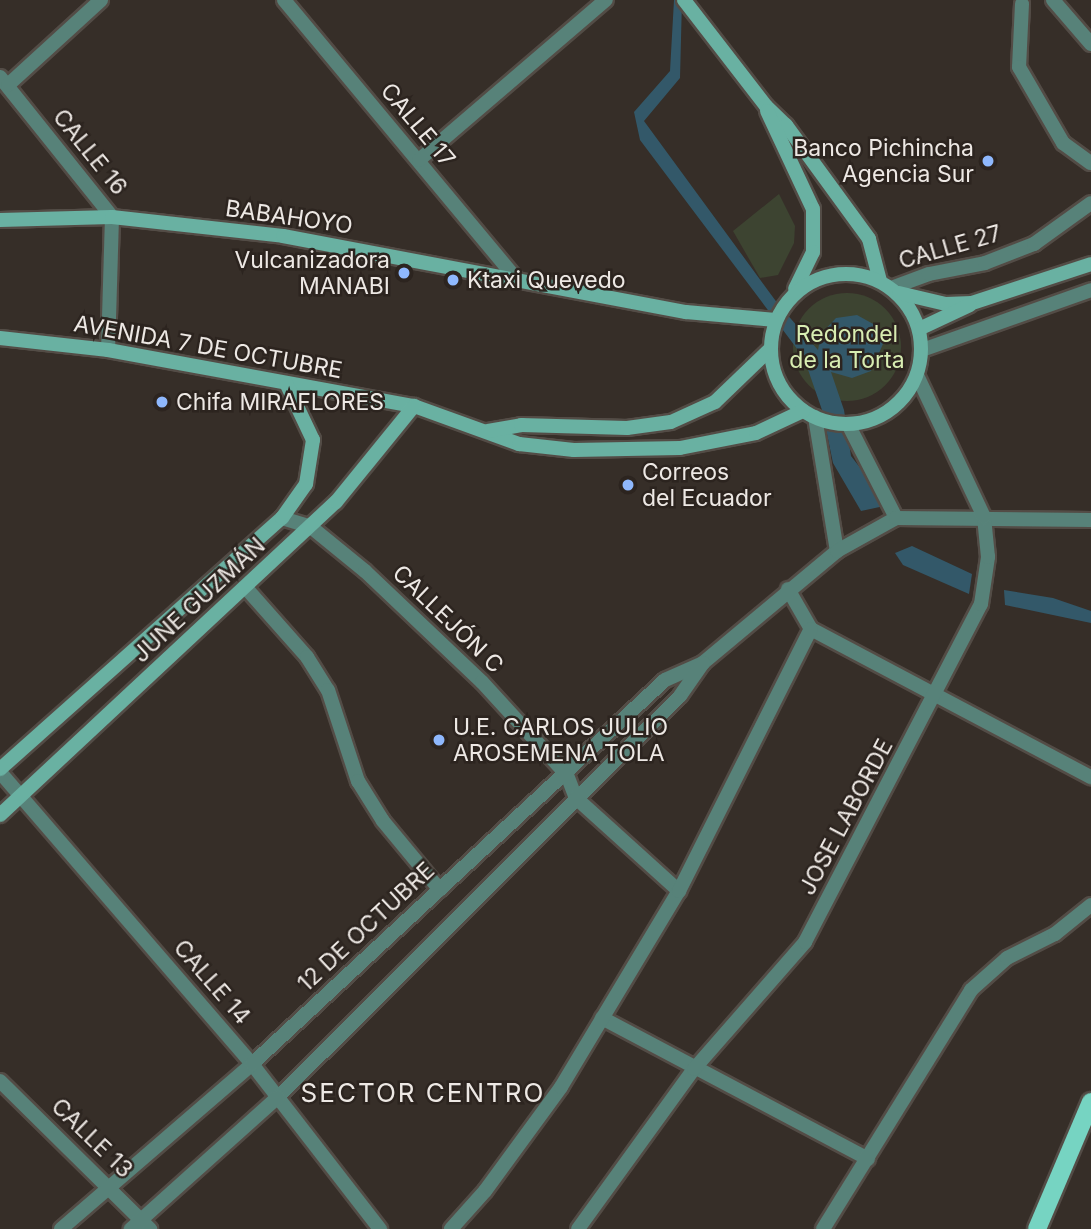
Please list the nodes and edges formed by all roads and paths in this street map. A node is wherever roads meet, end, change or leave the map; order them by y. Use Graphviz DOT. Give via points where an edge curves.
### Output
graph roads {
  1 [pos="101,0"];
  2 [pos="284,0"];
  3 [pos="606,0"];
  4 [pos="684,0"];
  5 [pos="1053,0"];
  6 [pos="1022,4"];
  7 [pos="1091,44"];
  8 [pos="4,81"];
  9 [pos="766,106"];
  10 [pos="419,160"];
  11 [pos="1091,163"];
  12 [pos="1091,203"];
  13 [pos="113,217"];
  14 [pos="0,220"];
  15 [pos="1091,264"];
  16 [pos="517,280"];
  17 [pos="890,287"];
  18 [pos="1091,290"];
  19 [pos="790,298"];
  20 [pos="984,298"];
  21 [pos="776,320"];
  22 [pos="919,329"];
  23 [pos="0,338"];
  24 [pos="770,349"];
  25 [pos="107,350"];
  26 [pos="922,350"];
  27 [pos="918,375"];
  28 [pos="286,383"];
  29 [pos="414,405"];
  30 [pos="809,414"];
  31 [pos="848,424"];
  32 [pos="487,431"];
  33 [pos="984,517"];
  34 [pos="282,518"];
  35 [pos="896,518"];
  36 [pos="1091,520"];
  37 [pos="311,527"];
  38 [pos="836,551"];
  39 [pos="246,588"];
  40 [pos="788,589"];
  41 [pos="811,629"];
  42 [pos="703,663"];
  43 [pos="936,695"];
  44 [pos="0,770"];
  45 [pos="567,775"];
  46 [pos="1091,777"];
  47 [pos="21,796"];
  48 [pos="576,798"];
  49 [pos="0,815"];
  50 [pos="440,890"];
  51 [pos="679,891"];
  52 [pos="1091,905"];
  53 [pos="602,1018"];
  54 [pos="252,1064"];
  55 [pos="694,1069"];
  56 [pos="0,1081"];
  57 [pos="278,1097"];
  58 [pos="1091,1102"];
  59 [pos="868,1159"];
  60 [pos="109,1185"];
  61 [pos="141,1226"];
  62 [pos="61,1229"];
  63 [pos="380,1229"];
  64 [pos="451,1229"];
  65 [pos="578,1229"];
  66 [pos="823,1229"];
  67 [pos="1037,1229"];
  1 -- 8 [label="street"];
  2 -- 10 [label="street, CALLE 17"];
  3 -- 10 [label="street"];
  4 -- 9 [label="main road"];
  5 -- 7 [label="street"];
  6 -- 11 [label="street" via="1019,67 1063,143"];
  8 -- 13 [label="street, CALLE 16"];
  9 -- 17 [label="main road" via="786,125 869,239"];
  9 -- 19 [label="main road" via="813,209 813,252 807,273"];
  10 -- 16 [label="street, CALLE 17"];
  12 -- 17 [label="street, CALLE 27" via="1034,244 985,263"];
  13 -- 14 [label="main road, BABAHOYO"];
  13 -- 16 [label="main road, BABAHOYO" via="283,236"];
  13 -- 25 [label="street, CALLE 16"];
  15 -- 20 [label="main road"];
  16 -- 21 [label="main road, BABAHOYO" via="686,312"];
  17 -- 19 [label="main road" via="857,274 832,275 809,283"];
  17 -- 20 [label="main road" via="946,304"];
  17 -- 22 [label="main road"];
  18 -- 26 [label="street"];
  19 -- 21 [label="main road"];
  20 -- 22 [label="main road"];
  21 -- 24 [label="main road"];
  22 -- 26 [label="main road"];
  23 -- 25 [label="main road, AVENIDA 7 DE OCTUBRE"];
  24 -- 30 [label="main road" via="786,394"];
  24 -- 32 [label="main road, AVENIDA 7 DE OCTUBRE" via="716,402 671,422 628,428 521,425"];
  25 -- 28 [label="main road, AVENIDA 7 DE OCTUBRE"];
  26 -- 27 [label="main road"];
  27 -- 31 [label="main road" via="890,411"];
  27 -- 33 [label="street, JOSE LABORDE"];
  28 -- 29 [label="main road, AVENIDA 7 DE OCTUBRE"];
  28 -- 34 [label="main road, JUNE GUZMÁN" via="313,440 306,484"];
  29 -- 32 [label="main road, AVENIDA 7 DE OCTUBRE"];
  29 -- 37 [label="main road, JUNE GUZMÁN"];
  30 -- 31 [label="main road"];
  30 -- 32 [label="main road, AVENIDA 7 DE OCTUBRE" via="756,433 649,451 519,444"];
  30 -- 38 [label="street"];
  31 -- 35 [label="street"];
  33 -- 35 [label="street, 12 DE OCTUBRE"];
  33 -- 36 [label="street, 12 DE OCTUBRE"];
  33 -- 43 [label="street, JOSE LABORDE" via="988,557 981,604"];
  34 -- 37 [label="street, CALLEJÓN C"];
  34 -- 44 [label="main road, JUNE GUZMÁN"];
  35 -- 38 [label="street, 12 DE OCTUBRE"];
  37 -- 39 [label="main road, JUNE GUZMÁN"];
  37 -- 45 [label="street, CALLEJÓN C" via="365,571 482,682"];
  38 -- 40 [label="street, 12 DE OCTUBRE"];
  39 -- 47 [label="main road, JUNE GUZMÁN"];
  39 -- 50 [label="street" via="307,657 328,690 358,781 383,821"];
  40 -- 41 [label="street"];
  40 -- 42 [label="street, 12 DE OCTUBRE"];
  41 -- 43 [label="street"];
  41 -- 51 [label="street"];
  42 -- 45 [label="street, 12 DE OCTUBRE" via="664,680"];
  42 -- 48 [label="street, 12 DE OCTUBRE" via="680,696"];
  43 -- 46 [label="street"];
  43 -- 55 [label="street, JOSE LABORDE" via="805,942"];
  44 -- 47 [label="street, CALLE 14"];
  45 -- 48 [label="street"];
  45 -- 50 [label="street, 12 DE OCTUBRE"];
  47 -- 49 [label="main road, JUNE GUZMÁN"];
  47 -- 54 [label="street, CALLE 14"];
  48 -- 51 [label="street"];
  48 -- 57 [label="street, 12 DE OCTUBRE"];
  50 -- 54 [label="street, 12 DE OCTUBRE"];
  51 -- 53 [label="street"];
  52 -- 59 [label="street" via="1055,934 1007,958 971,990"];
  53 -- 55 [label="street"];
  53 -- 64 [label="street" via="554,1097 485,1192"];
  54 -- 57 [label="street, CALLE 14"];
  54 -- 60 [label="street, 12 DE OCTUBRE"];
  55 -- 59 [label="street"];
  55 -- 65 [label="street, JOSE LABORDE"];
  56 -- 60 [label="street, CALLE 13"];
  57 -- 61 [label="street, 12 DE OCTUBRE"];
  57 -- 63 [label="street, CALLE 14"];
  58 -- 67 [label="main road"];
  59 -- 66 [label="street"];
  60 -- 61 [label="street, CALLE 13"];
  60 -- 62 [label="street, 12 DE OCTUBRE"];
}
